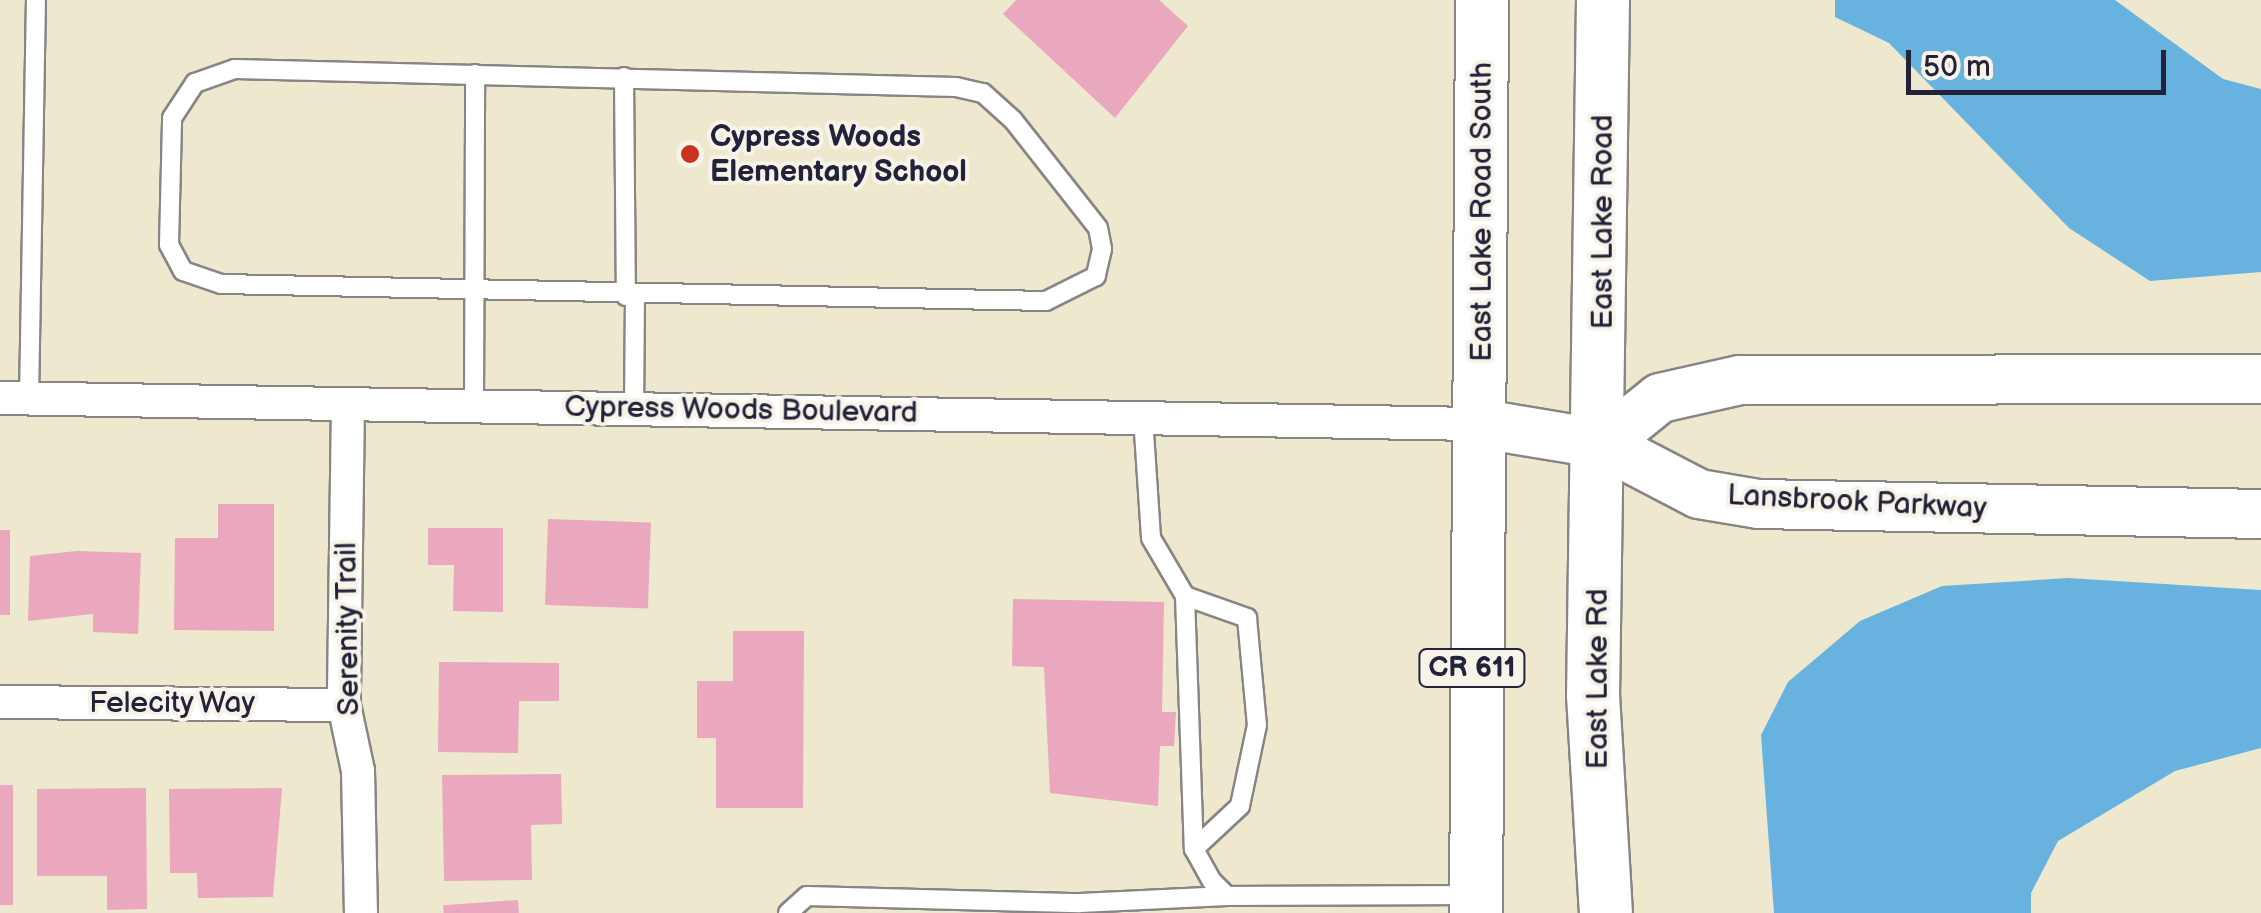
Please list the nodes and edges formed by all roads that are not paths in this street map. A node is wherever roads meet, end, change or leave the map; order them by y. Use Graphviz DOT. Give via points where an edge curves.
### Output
graph roads {
  1 [pos="36,0"];
  2 [pos="1482,0"];
  3 [pos="1603,0"];
  4 [pos="474,74"];
  5 [pos="624,77"];
  6 [pos="473,294"];
  7 [pos="630,296"];
  8 [pos="2261,379"];
  9 [pos="14,398"];
  10 [pos="348,404"];
  11 [pos="474,406"];
  12 [pos="634,410"];
  13 [pos="1144,417"];
  14 [pos="1482,424"];
  15 [pos="1602,444"];
  16 [pos="2261,514"];
  17 [pos="1185,596"];
  18 [pos="0,702"];
  19 [pos="344,705"];
  20 [pos="1194,849"];
  21 [pos="1227,896"];
  22 [pos="1476,904"];
  23 [pos="1081,908"];
  24 [pos="1157,908"];
  25 [pos="361,913"];
  26 [pos="788,913"];
  27 [pos="1606,913"];
  1 -- 9 [label="lane"];
  2 -- 14 [label="main road, East Lake Road South / CR 611"];
  3 -- 15 [label="main road, East Lake Road"];
  4 -- 5 [label="lane"];
  4 -- 6 [label="lane"];
  4 -- 6 [label="lane" via="235,69 195,83 172,118 169,206 169,246 183,270 221,284"];
  5 -- 7 [label="lane"];
  5 -- 7 [label="lane" via="941,84 983,93 1098,228 1102,248 1096,276 1046,301"];
  6 -- 7 [label="lane"];
  6 -- 11 [label="lane"];
  7 -- 12 [label="lane"];
  8 -- 15 [label="street" via="1740,380 1660,398"];
  9 -- 10 [label="street, Cypress Woods Boulevard"];
  10 -- 11 [label="street, Cypress Woods Boulevard"];
  10 -- 19 [label="street, Serenity Trail"];
  11 -- 12 [label="street, Cypress Woods Boulevard"];
  12 -- 13 [label="street, Cypress Woods Boulevard"];
  13 -- 14 [label="street, Cypress Woods Boulevard"];
  13 -- 17 [label="lane" via="1151,538"];
  14 -- 15 [label="street, Lansbrook Parkway"];
  14 -- 22 [label="main road, CR 611"];
  15 -- 16 [label="street, Lansbrook Parkway" via="1686,488 1760,504"];
  15 -- 27 [label="main road, East Lake Rd" via="1593,695"];
  17 -- 20 [label="lane"];
  17 -- 20 [label="lane" via="1247,618 1257,724 1240,806"];
  18 -- 19 [label="street, Felecity Way"];
  19 -- 25 [label="street, Serenity Trail" via="358,770"];
  20 -- 21 [label="lane"];
  21 -- 22 [label="lane"];
  21 -- 24 [label="lane"];
  23 -- 24 [label="lane"];
  23 -- 26 [label="lane" via="807,896"];
}
